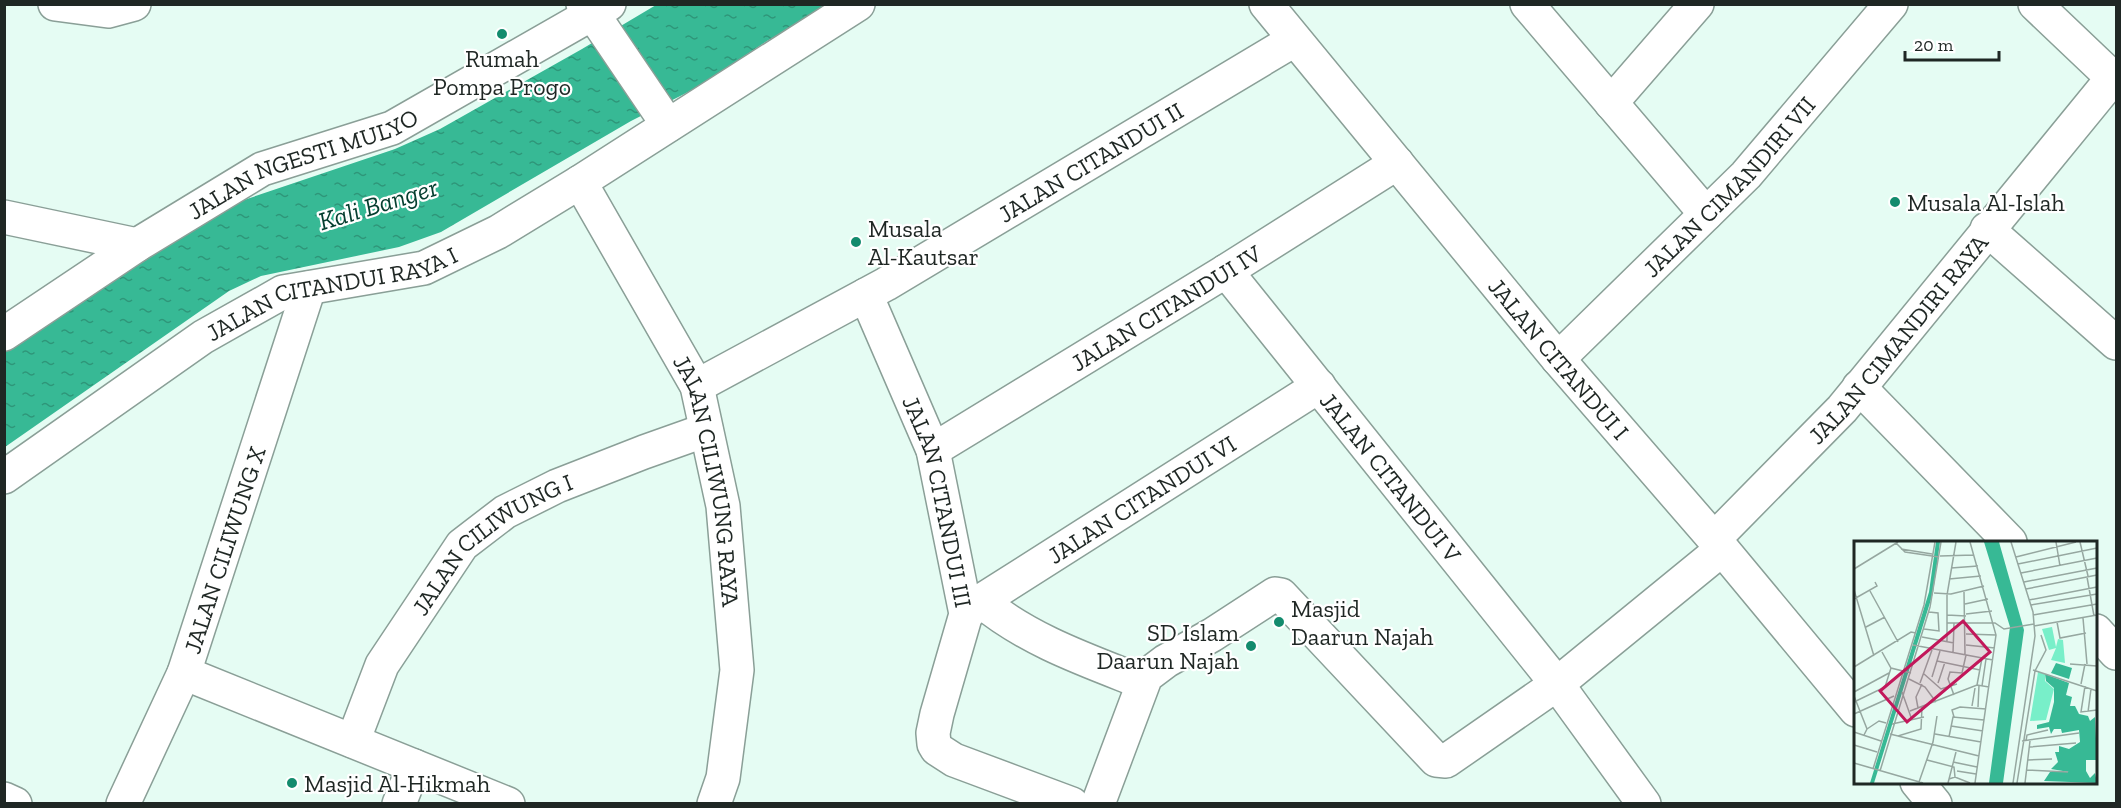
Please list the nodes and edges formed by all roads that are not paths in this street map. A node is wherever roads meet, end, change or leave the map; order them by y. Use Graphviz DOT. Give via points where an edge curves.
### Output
graph roads {
  1 [pos="55,4"];
  2 [pos="134,4"];
  3 [pos="858,4"];
  4 [pos="1266,4"];
  5 [pos="1527,4"];
  6 [pos="1698,4"];
  7 [pos="1891,4"];
  8 [pos="2035,4"];
  9 [pos="596,13"];
  10 [pos="1294,40"];
  11 [pos="2115,78"];
  12 [pos="1611,103"];
  13 [pos="664,119"];
  14 [pos="1397,163"];
  15 [pos="580,182"];
  16 [pos="1706,214"];
  17 [pos="4,217"];
  18 [pos="1988,229"];
  19 [pos="137,244"];
  20 [pos="1226,271"];
  21 [pos="309,288"];
  22 [pos="866,294"];
  23 [pos="4,334"];
  24 [pos="2116,343"];
  25 [pos="1558,359"];
  26 [pos="697,386"];
  27 [pos="1319,386"];
  28 [pos="1859,387"];
  29 [pos="706,430"];
  30 [pos="933,450"];
  31 [pos="4,477"];
  32 [pos="2008,541"];
  33 [pos="1718,545"];
  34 [pos="973,608"];
  35 [pos="2097,632"];
  36 [pos="2116,653"];
  37 [pos="184,673"];
  38 [pos="1142,682"];
  39 [pos="1557,684"];
  40 [pos="1854,708"];
  41 [pos="353,741"];
  42 [pos="414,766"];
  43 [pos="4,799"];
  44 [pos="15,804"];
  45 [pos="123,804"];
  46 [pos="399,804"];
  47 [pos="508,804"];
  48 [pos="714,804"];
  49 [pos="1072,804"];
  50 [pos="1098,804"];
  51 [pos="1644,804"];
  1 -- 2 [label="street" via="108,11"];
  3 -- 13 [label="street, JALAN CITANDUI RAYA I"];
  4 -- 10 [label="street, JALAN CITANDUI I"];
  5 -- 12 [label="street"];
  6 -- 12 [label="street"];
  7 -- 16 [label="street, JALAN CIMANDIRI VII" via="1746,175"];
  8 -- 11 [label="street"];
  9 -- 13 [label="street"];
  9 -- 19 [label="street, JALAN NGESTI MULYO" via="392,128 261,169"];
  10 -- 14 [label="street, JALAN CITANDUI I"];
  10 -- 22 [label="street, JALAN CITANDUI II"];
  11 -- 18 [label="street, JALAN CIMANDIRI RAYA"];
  12 -- 16 [label="street"];
  13 -- 15 [label="street, JALAN CITANDUI RAYA I"];
  14 -- 20 [label="street, JALAN CITANDUI IV"];
  14 -- 25 [label="street, JALAN CITANDUI I"];
  15 -- 21 [label="street, JALAN CITANDUI RAYA I" via="498,232 424,268"];
  15 -- 26 [label="street, JALAN CILIWUNG RAYA"];
  16 -- 25 [label="street, JALAN CIMANDIRI VII"];
  17 -- 19 [label="street"];
  18 -- 24 [label="street"];
  18 -- 28 [label="street, JALAN CIMANDIRI RAYA"];
  19 -- 23 [label="street, JALAN NGESTI MULYO"];
  20 -- 27 [label="street, JALAN CITANDUI V"];
  20 -- 30 [label="street, JALAN CITANDUI IV"];
  21 -- 31 [label="street, JALAN CITANDUI RAYA I" via="283,292 203,337"];
  21 -- 37 [label="street, JALAN CILIWUNG X"];
  22 -- 26 [label="street, JALAN CITANDUI II"];
  22 -- 30 [label="street, JALAN CITANDUI III"];
  25 -- 33 [label="street, JALAN CITANDUI I"];
  26 -- 29 [label="street, JALAN CILIWUNG RAYA"];
  27 -- 34 [label="street, JALAN CITANDUI VI"];
  27 -- 39 [label="street, JALAN CITANDUI V"];
  28 -- 32 [label="street"];
  28 -- 33 [label="street, JALAN CIMANDIRI RAYA"];
  29 -- 41 [label="street, JALAN CILIWUNG I" via="557,486 505,512 462,545 382,665"];
  29 -- 48 [label="street, JALAN CILIWUNG RAYA" via="723,506 737,670 723,778"];
  30 -- 34 [label="street, JALAN CITANDUI III"];
  33 -- 39 [label="street, JALAN CIMANDIRI RAYA"];
  33 -- 40 [label="street, JALAN CITANDUI I"];
  34 -- 38 [label="street"];
  34 -- 49 [label="street, JALAN CITANDUI III" via="937,714 934,744 954,760"];
  35 -- 36 [label="street"];
  37 -- 41 [label="street"];
  37 -- 45 [label="street, JALAN CILIWUNG X"];
  38 -- 39 [label="street, JALAN CIMANDIRI RAYA" via="1155,668 1276,593 1436,760 1446,761"];
  38 -- 50 [label="street"];
  39 -- 51 [label="street, JALAN CITANDUI V"];
  41 -- 42 [label="street"];
  42 -- 46 [label="street"];
  42 -- 47 [label="street"];
  43 -- 44 [label="street"];
}
